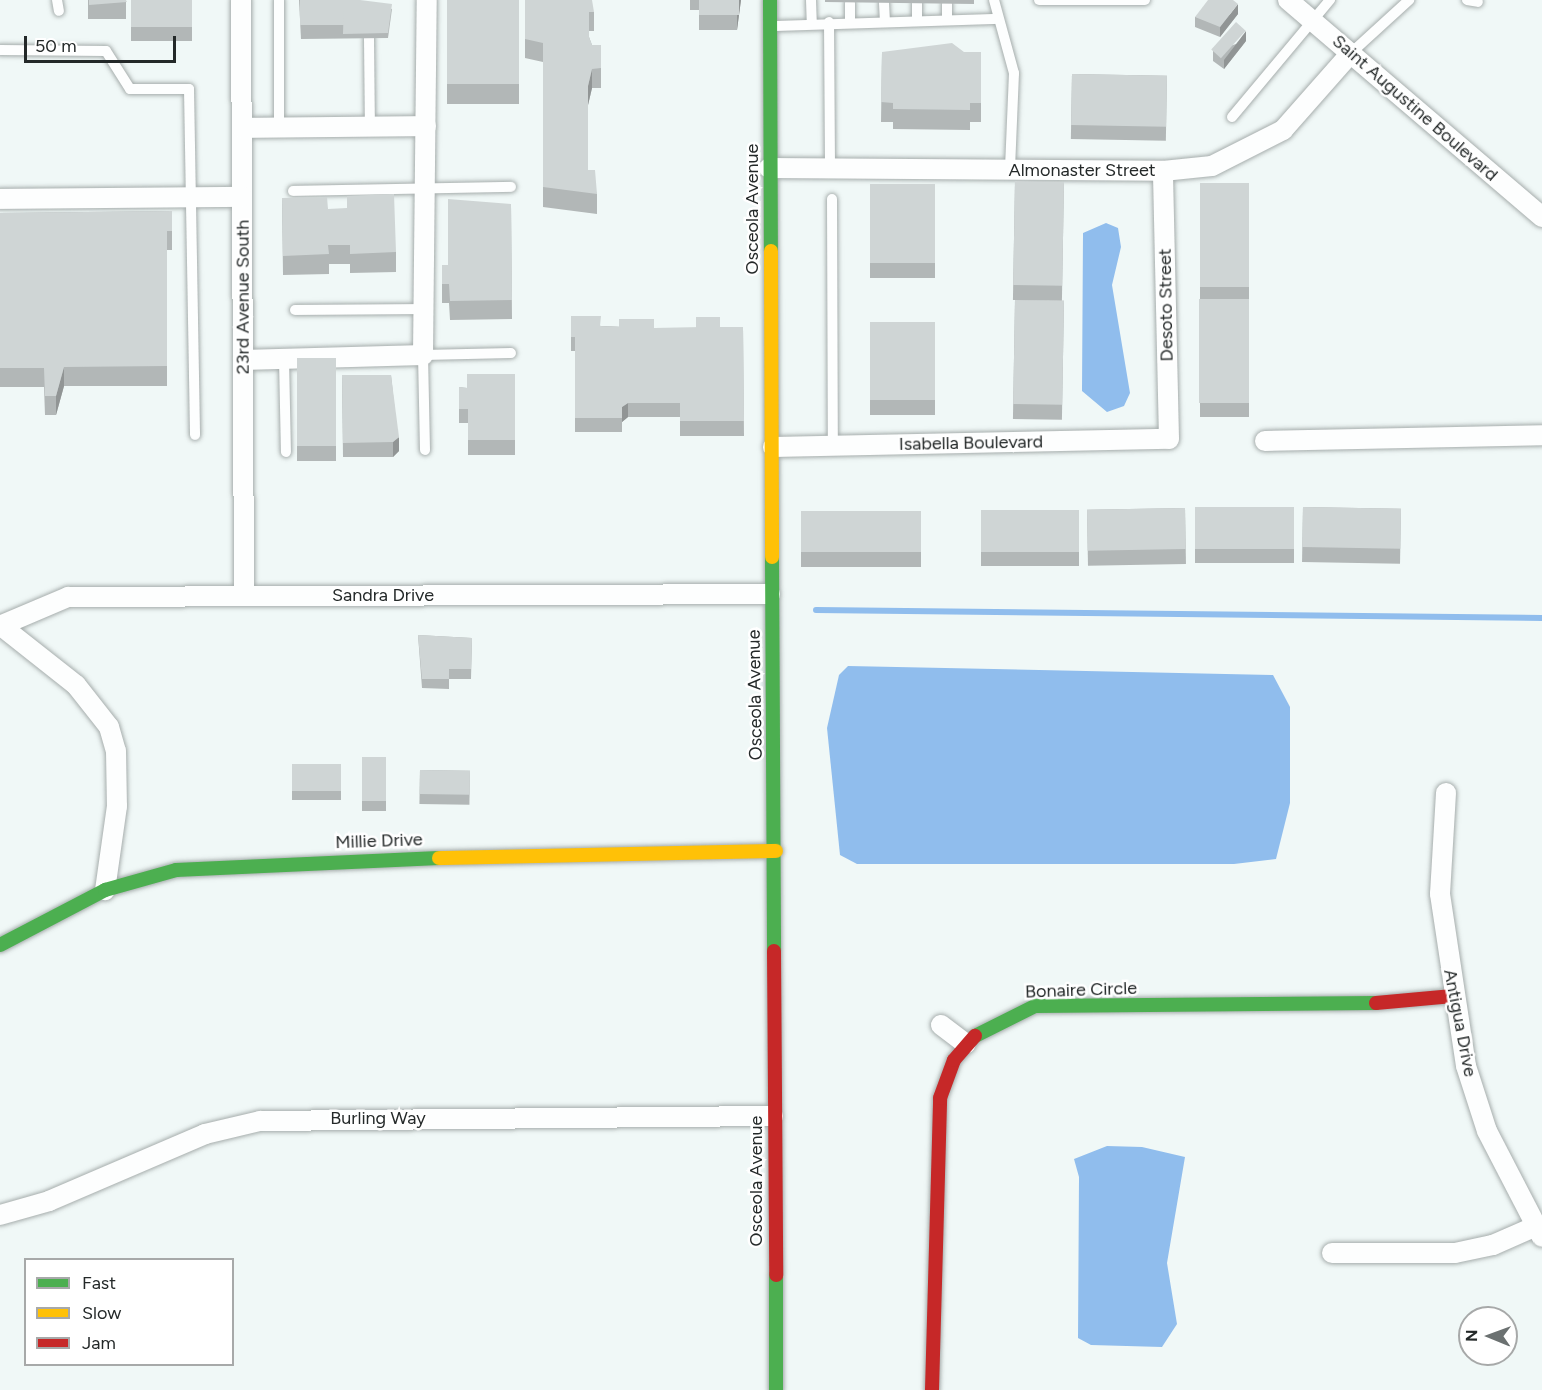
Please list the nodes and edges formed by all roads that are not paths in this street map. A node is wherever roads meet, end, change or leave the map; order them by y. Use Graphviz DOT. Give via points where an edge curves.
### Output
graph roads {
  1 [pos="241,0"];
  2 [pos="279,0"];
  3 [pos="427,0"];
  4 [pos="770,0"];
  5 [pos="812,0"];
  6 [pos="994,0"];
  7 [pos="1039,0"];
  8 [pos="1145,0"];
  9 [pos="1288,0"];
  10 [pos="1330,0"];
  11 [pos="1409,0"];
  12 [pos="1467,0"];
  13 [pos="1478,2"];
  14 [pos="850,3"];
  15 [pos="884,3"];
  16 [pos="917,3"];
  17 [pos="947,4"];
  18 [pos="996,19"];
  19 [pos="948,20"];
  20 [pos="1312,20"];
  21 [pos="885,21"];
  22 [pos="917,21"];
  23 [pos="829,22"];
  24 [pos="850,22"];
  25 [pos="812,23"];
  26 [pos="769,26"];
  27 [pos="369,38"];
  28 [pos="0,50"];
  29 [pos="1351,52"];
  30 [pos="1232,117"];
  31 [pos="426,126"];
  32 [pos="279,127"];
  33 [pos="370,127"];
  34 [pos="242,128"];
  35 [pos="770,168"];
  36 [pos="830,168"];
  37 [pos="1010,170"];
  38 [pos="1163,171"];
  39 [pos="511,187"];
  40 [pos="425,188"];
  41 [pos="293,191"];
  42 [pos="242,197"];
  43 [pos="189,198"];
  44 [pos="0,199"];
  45 [pos="832,199"];
  46 [pos="1542,217"];
  47 [pos="424,309"];
  48 [pos="295,310"];
  49 [pos="511,353"];
  50 [pos="423,355"];
  51 [pos="284,359"];
  52 [pos="243,360"];
  53 [pos="195,435"];
  54 [pos="1542,435"];
  55 [pos="1168,439"];
  56 [pos="1264,441"];
  57 [pos="833,446"];
  58 [pos="773,447"];
  59 [pos="425,450"];
  60 [pos="286,452"];
  61 [pos="770,594"];
  62 [pos="244,595"];
  63 [pos="1,625"];
  64 [pos="1446,793"];
  65 [pos="776,851"];
  66 [pos="105,890"];
  67 [pos="0,945"];
  68 [pos="1453,996"];
  69 [pos="941,1025"];
  70 [pos="966,1044"];
  71 [pos="773,1116"];
  72 [pos="0,1215"];
  73 [pos="1539,1232"];
  74 [pos="1332,1253"];
  75 [pos="776,1390"];
  76 [pos="932,1390"];
  1 -- 34 [label="street, 23rd Avenue South"];
  2 -- 32 [label="lane"];
  3 -- 31 [label="street"];
  4 -- 26 [label="street, Osceola Avenue"];
  5 -- 25 [label="lane"];
  6 -- 18 [label="lane"];
  7 -- 8 [label="lane"];
  9 -- 20 [label="street, Saint Augustine Boulevard"];
  10 -- 20 [label="lane"];
  11 -- 29 [label="lane"];
  12 -- 13 [label="lane"];
  14 -- 24 [label="lane"];
  15 -- 21 [label="lane"];
  16 -- 22 [label="lane"];
  17 -- 19 [label="lane"];
  18 -- 19 [label="lane"];
  18 -- 37 [label="lane" via="1014,73"];
  19 -- 22 [label="lane"];
  20 -- 29 [label="street, Saint Augustine Boulevard"];
  20 -- 30 [label="lane"];
  21 -- 22 [label="lane"];
  21 -- 24 [label="lane"];
  23 -- 24 [label="lane"];
  23 -- 25 [label="lane"];
  23 -- 36 [label="lane"];
  25 -- 26 [label="lane"];
  26 -- 35 [label="street, Osceola Avenue"];
  27 -- 33 [label="lane"];
  28 -- 43 [label="lane" via="106,51 130,89 189,89"];
  29 -- 38 [label="street, Almonaster Street" via="1283,130 1212,166"];
  29 -- 46 [label="street, Saint Augustine Boulevard"];
  31 -- 33 [label="street"];
  31 -- 40 [label="street"];
  32 -- 33 [label="street"];
  32 -- 34 [label="street"];
  34 -- 42 [label="street, 23rd Avenue South"];
  35 -- 36 [label="street, Almonaster Street"];
  35 -- 58 [label="street, Osceola Avenue"];
  36 -- 37 [label="street, Almonaster Street"];
  37 -- 38 [label="street, Almonaster Street"];
  38 -- 55 [label="street, Desoto Street"];
  39 -- 40 [label="lane"];
  40 -- 41 [label="lane"];
  40 -- 47 [label="street"];
  42 -- 43 [label="street"];
  42 -- 52 [label="street, 23rd Avenue South"];
  43 -- 44 [label="street"];
  43 -- 53 [label="lane"];
  45 -- 57 [label="lane"];
  47 -- 48 [label="lane"];
  47 -- 50 [label="street"];
  49 -- 50 [label="lane"];
  50 -- 51 [label="street"];
  50 -- 59 [label="lane"];
  51 -- 52 [label="street"];
  51 -- 60 [label="lane"];
  52 -- 62 [label="street, 23rd Avenue South"];
  54 -- 56 [label="street"];
  55 -- 57 [label="street, Isabella Boulevard"];
  57 -- 58 [label="street, Isabella Boulevard"];
  58 -- 61 [label="street, Osceola Avenue"];
  61 -- 62 [label="street, Sandra Drive"];
  61 -- 65 [label="street, Osceola Avenue"];
  62 -- 63 [label="street, Sandra Drive" via="68,597"];
  63 -- 66 [label="street, Sandra Drive" via="76,685 109,727 116,751 117,806"];
  64 -- 68 [label="street, Antigua Drive" via="1440,894"];
  65 -- 66 [label="street, Millie Drive" via="228,864 176,870"];
  65 -- 71 [label="street, Osceola Avenue"];
  66 -- 67 [label="street, Millie Drive"];
  68 -- 70 [label="street, Bonaire Circle" via="1353,1005 1035,1006 997,1019"];
  68 -- 73 [label="street, Antigua Drive" via="1466,1066 1486,1131"];
  69 -- 70 [label="street"];
  70 -- 76 [label="street, Bonaire Circle" via="945,1079 938,1118"];
  71 -- 72 [label="street, Burling Way" via="260,1121 204,1134 49,1201"];
  71 -- 75 [label="street, Osceola Avenue"];
  73 -- 74 [label="street" via="1455,1252"];
}
